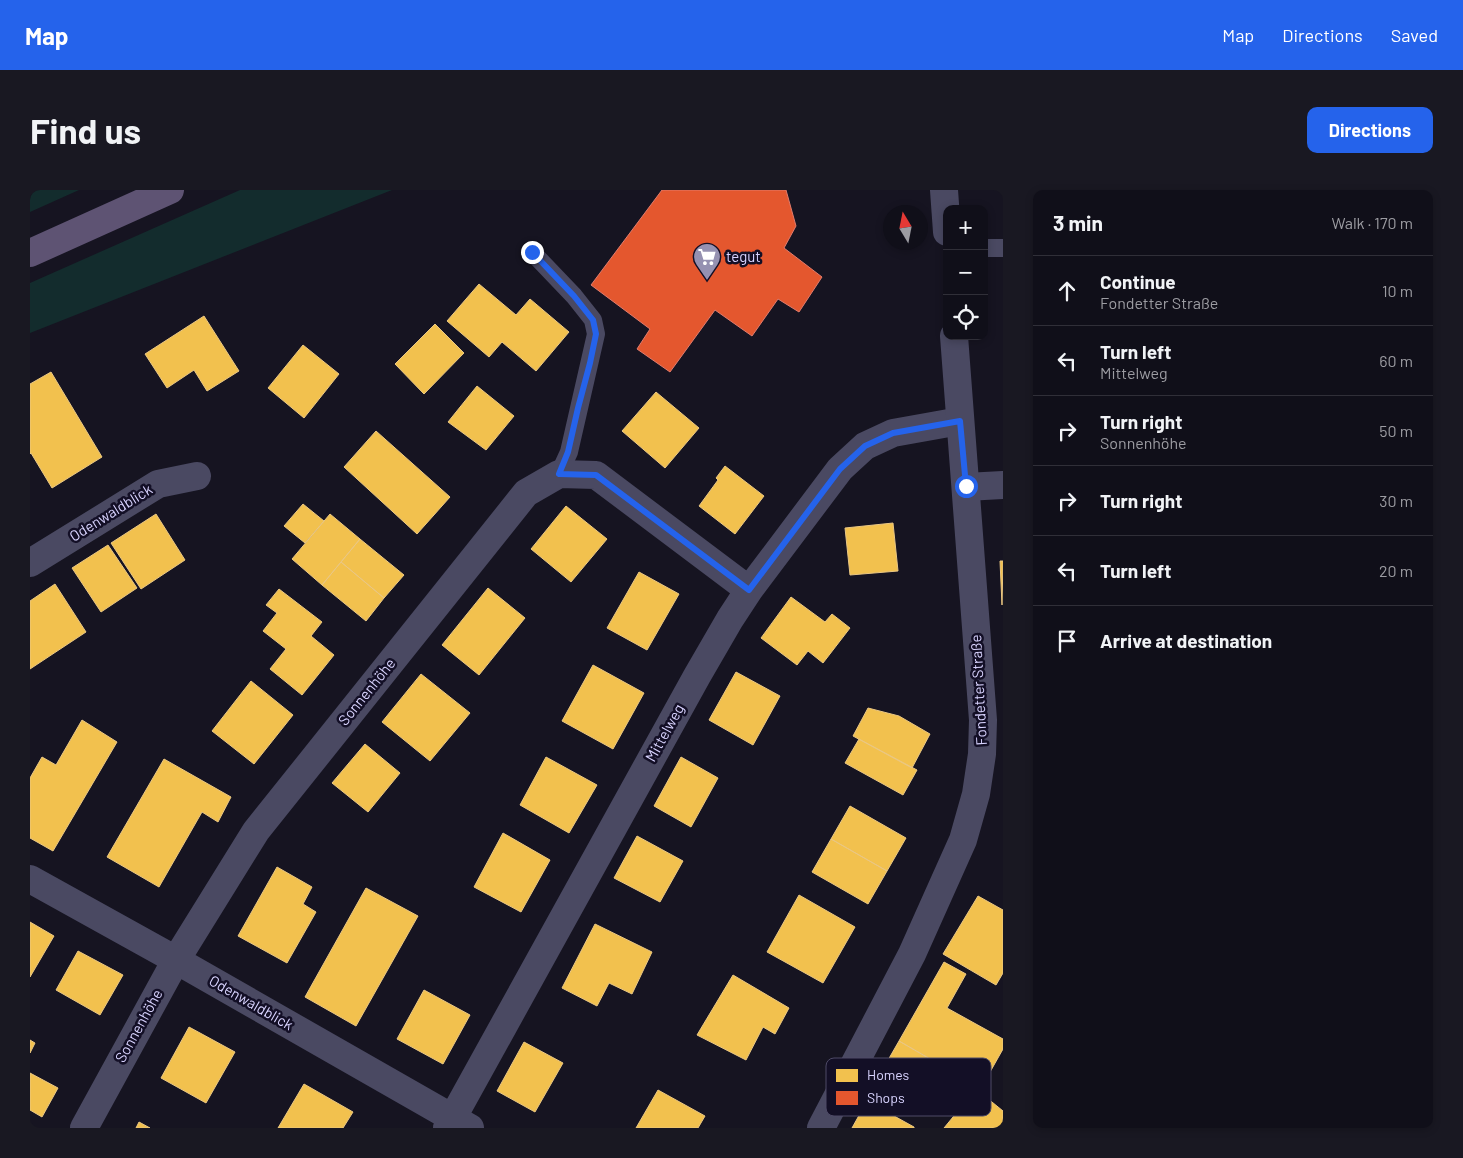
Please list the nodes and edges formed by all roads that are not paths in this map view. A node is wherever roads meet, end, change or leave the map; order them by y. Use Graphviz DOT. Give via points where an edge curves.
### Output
graph roads {
  1 [pos="170,190"];
  2 [pos="944,190"];
  3 [pos="945,205"];
  4 [pos="988,248"];
  5 [pos="1003,248"];
  6 [pos="532,252"];
  7 [pos="30,253"];
  8 [pos="954,340"];
  9 [pos="960,421"];
  10 [pos="559,474"];
  11 [pos="197,476"];
  12 [pos="1003,485"];
  13 [pos="966,486"];
  14 [pos="30,563"];
  15 [pos="749,590"];
  16 [pos="30,880"];
  17 [pos="176,960"];
  18 [pos="858,1058"];
  19 [pos="827,1116"];
  20 [pos="457,1125"];
  21 [pos="84,1128"];
  22 [pos="821,1128"];
  1 -- 7 [label="main road"];
  2 -- 3 [label="street"];
  4 -- 5 [label="lane"];
  6 -- 10 [label="lane" via="593,320 596,334 568,452"];
  8 -- 9 [label="street, Fondetter Straße"];
  9 -- 13 [label="street, Fondetter Straße"];
  9 -- 15 [label="street, Mittelweg" via="893,433 865,446 840,469"];
  10 -- 15 [label="street" via="596,475"];
  10 -- 17 [label="street, Sonnenhöhe" via="526,493 256,831"];
  11 -- 14 [label="street, Odenwaldblick" via="158,484"];
  12 -- 13 [label="street"];
  13 -- 18 [label="street, Fondetter Straße" via="983,720 976,794 963,840 912,954"];
  15 -- 20 [label="street, Mittelweg" via="697,676"];
  16 -- 17 [label="street, Odenwaldblick"];
  17 -- 20 [label="street, Odenwaldblick"];
  17 -- 21 [label="street, Sonnenhöhe"];
  19 -- 22 [label="street, Fondetter Straße"];
}
